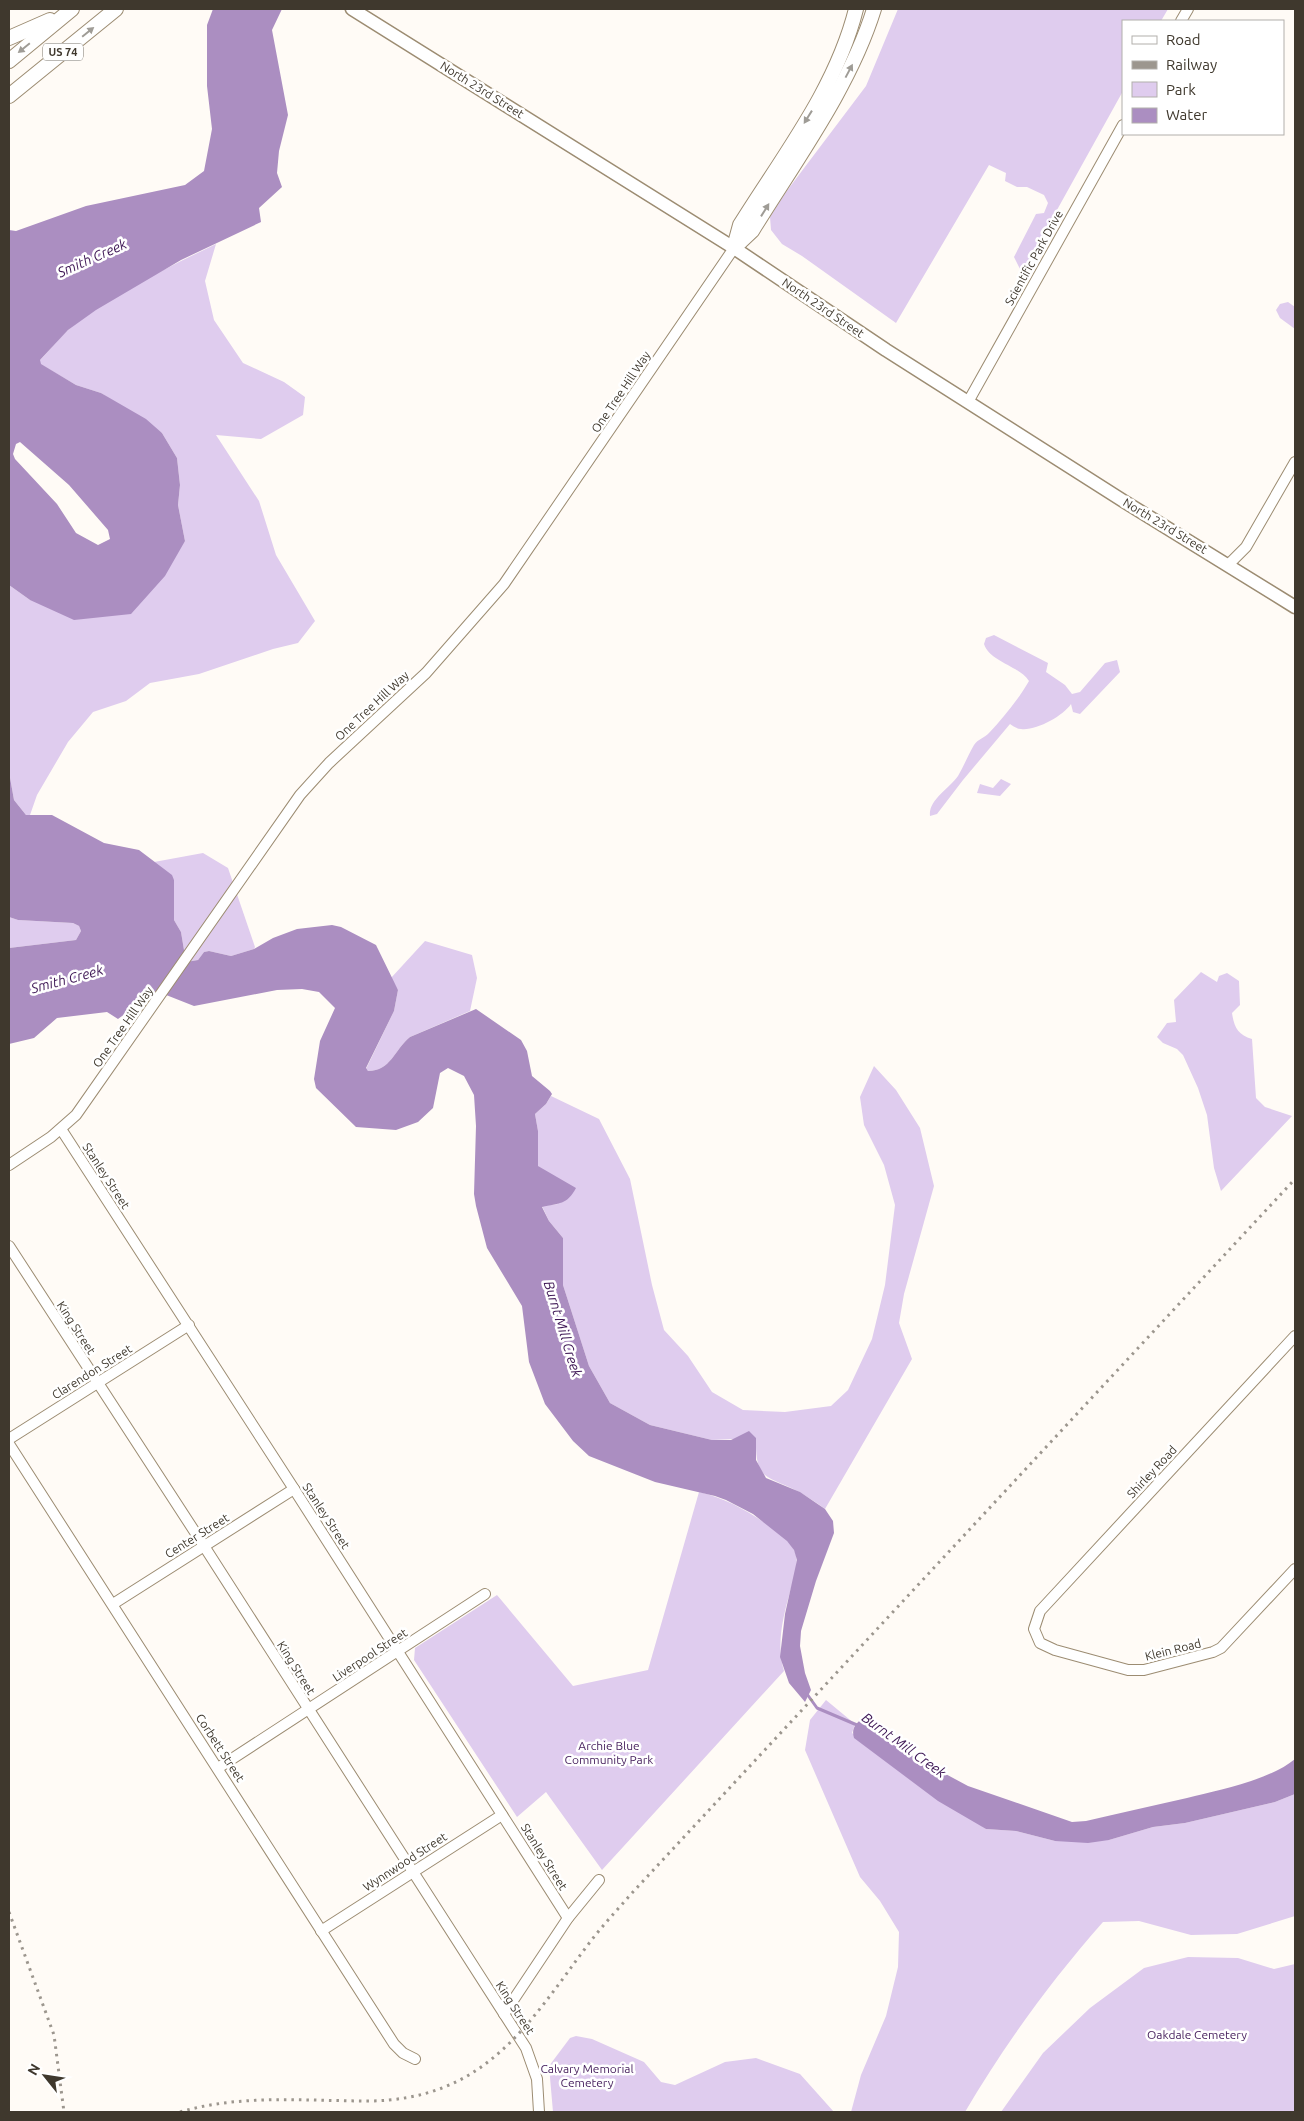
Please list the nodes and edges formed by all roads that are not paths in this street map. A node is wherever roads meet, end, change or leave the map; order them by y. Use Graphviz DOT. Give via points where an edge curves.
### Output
graph roads {
  1 [pos="116,9"];
  2 [pos="352,9"];
  3 [pos="856,9"];
  4 [pos="874,9"];
  5 [pos="1188,9"];
  6 [pos="70,11"];
  7 [pos="1182,20"];
  8 [pos="9,38"];
  9 [pos="9,61"];
  10 [pos="9,96"];
  11 [pos="1122,127"];
  12 [pos="734,248"];
  13 [pos="968,402"];
  14 [pos="1295,462"];
  15 [pos="1229,564"];
  16 [pos="1295,607"];
  17 [pos="61,1129"];
  18 [pos="9,1165"];
  19 [pos="9,1246"];
  20 [pos="188,1325"];
  21 [pos="1295,1336"];
  22 [pos="97,1384"];
  23 [pos="9,1439"];
  24 [pos="9,1444"];
  25 [pos="294,1489"];
  26 [pos="204,1546"];
  27 [pos="1295,1569"];
  28 [pos="485,1594"];
  29 [pos="113,1604"];
  30 [pos="1034,1629"];
  31 [pos="398,1652"];
  32 [pos="308,1710"];
  33 [pos="218,1768"];
  34 [pos="502,1815"];
  35 [pos="412,1873"];
  36 [pos="599,1880"];
  37 [pos="568,1918"];
  38 [pos="321,1931"];
  39 [pos="504,2014"];
  40 [pos="415,2059"];
  41 [pos="539,2112"];
  10 -- 1 [label="highway, US 74, one-way"];
  2 -- 12 [label="main road, North 23rd Street"];
  3 -- 12 [label="highway, one-way" via="842,54 823,94 740,225"];
  12 -- 4 [label="highway, one-way" via="752,231 830,104 866,36"];
  5 -- 7 [label="street"];
  6 -- 8 [label="highway"];
  6 -- 9 [label="highway, US 74, one-way"];
  11 -- 13 [label="street, Scientific Park Drive"];
  12 -- 13 [label="main road, North 23rd Street"];
  12 -- 17 [label="street, One Tree Hill Way" via="504,584 426,673 319,772 300,795 85,1104"];
  13 -- 15 [label="main road, North 23rd Street"];
  14 -- 15 [label="street" via="1246,546"];
  15 -- 16 [label="main road, North 23rd Street"];
  17 -- 18 [label="street, One Tree Hill Way"];
  17 -- 20 [label="street, Stanley Street"];
  19 -- 22 [label="street, King Street"];
  20 -- 22 [label="street, Clarendon Street"];
  20 -- 25 [label="street, Stanley Street"];
  21 -- 30 [label="street, Shirley Road" via="1040,1610"];
  22 -- 23 [label="street, Clarendon Street"];
  22 -- 26 [label="street, King Street"];
  24 -- 29 [label="street, Corbett Street"];
  25 -- 26 [label="street, Center Street"];
  25 -- 31 [label="street, Stanley Street"];
  26 -- 29 [label="street, Center Street"];
  26 -- 32 [label="street, King Street"];
  27 -- 30 [label="street, Klein Road" via="1221,1648 1144,1670 1128,1670 1055,1650 1040,1643"];
  28 -- 31 [label="street, Liverpool Street"];
  29 -- 33 [label="street, Corbett Street"];
  31 -- 32 [label="street, Liverpool Street"];
  31 -- 34 [label="street, Stanley Street"];
  32 -- 33 [label="street, Liverpool Street"];
  32 -- 35 [label="street, King Street"];
  33 -- 38 [label="street, Corbett Street"];
  34 -- 35 [label="street, Wynnwood Street"];
  34 -- 37 [label="street, Stanley Street"];
  35 -- 38 [label="street, Wynnwood Street"];
  35 -- 39 [label="street, King Street"];
  36 -- 37 [label="street"];
  37 -- 39 [label="street"];
  38 -- 40 [label="street, Corbett Street" via="394,2044"];
  39 -- 41 [label="street, King Street" via="529,2054 537,2079"];
}
